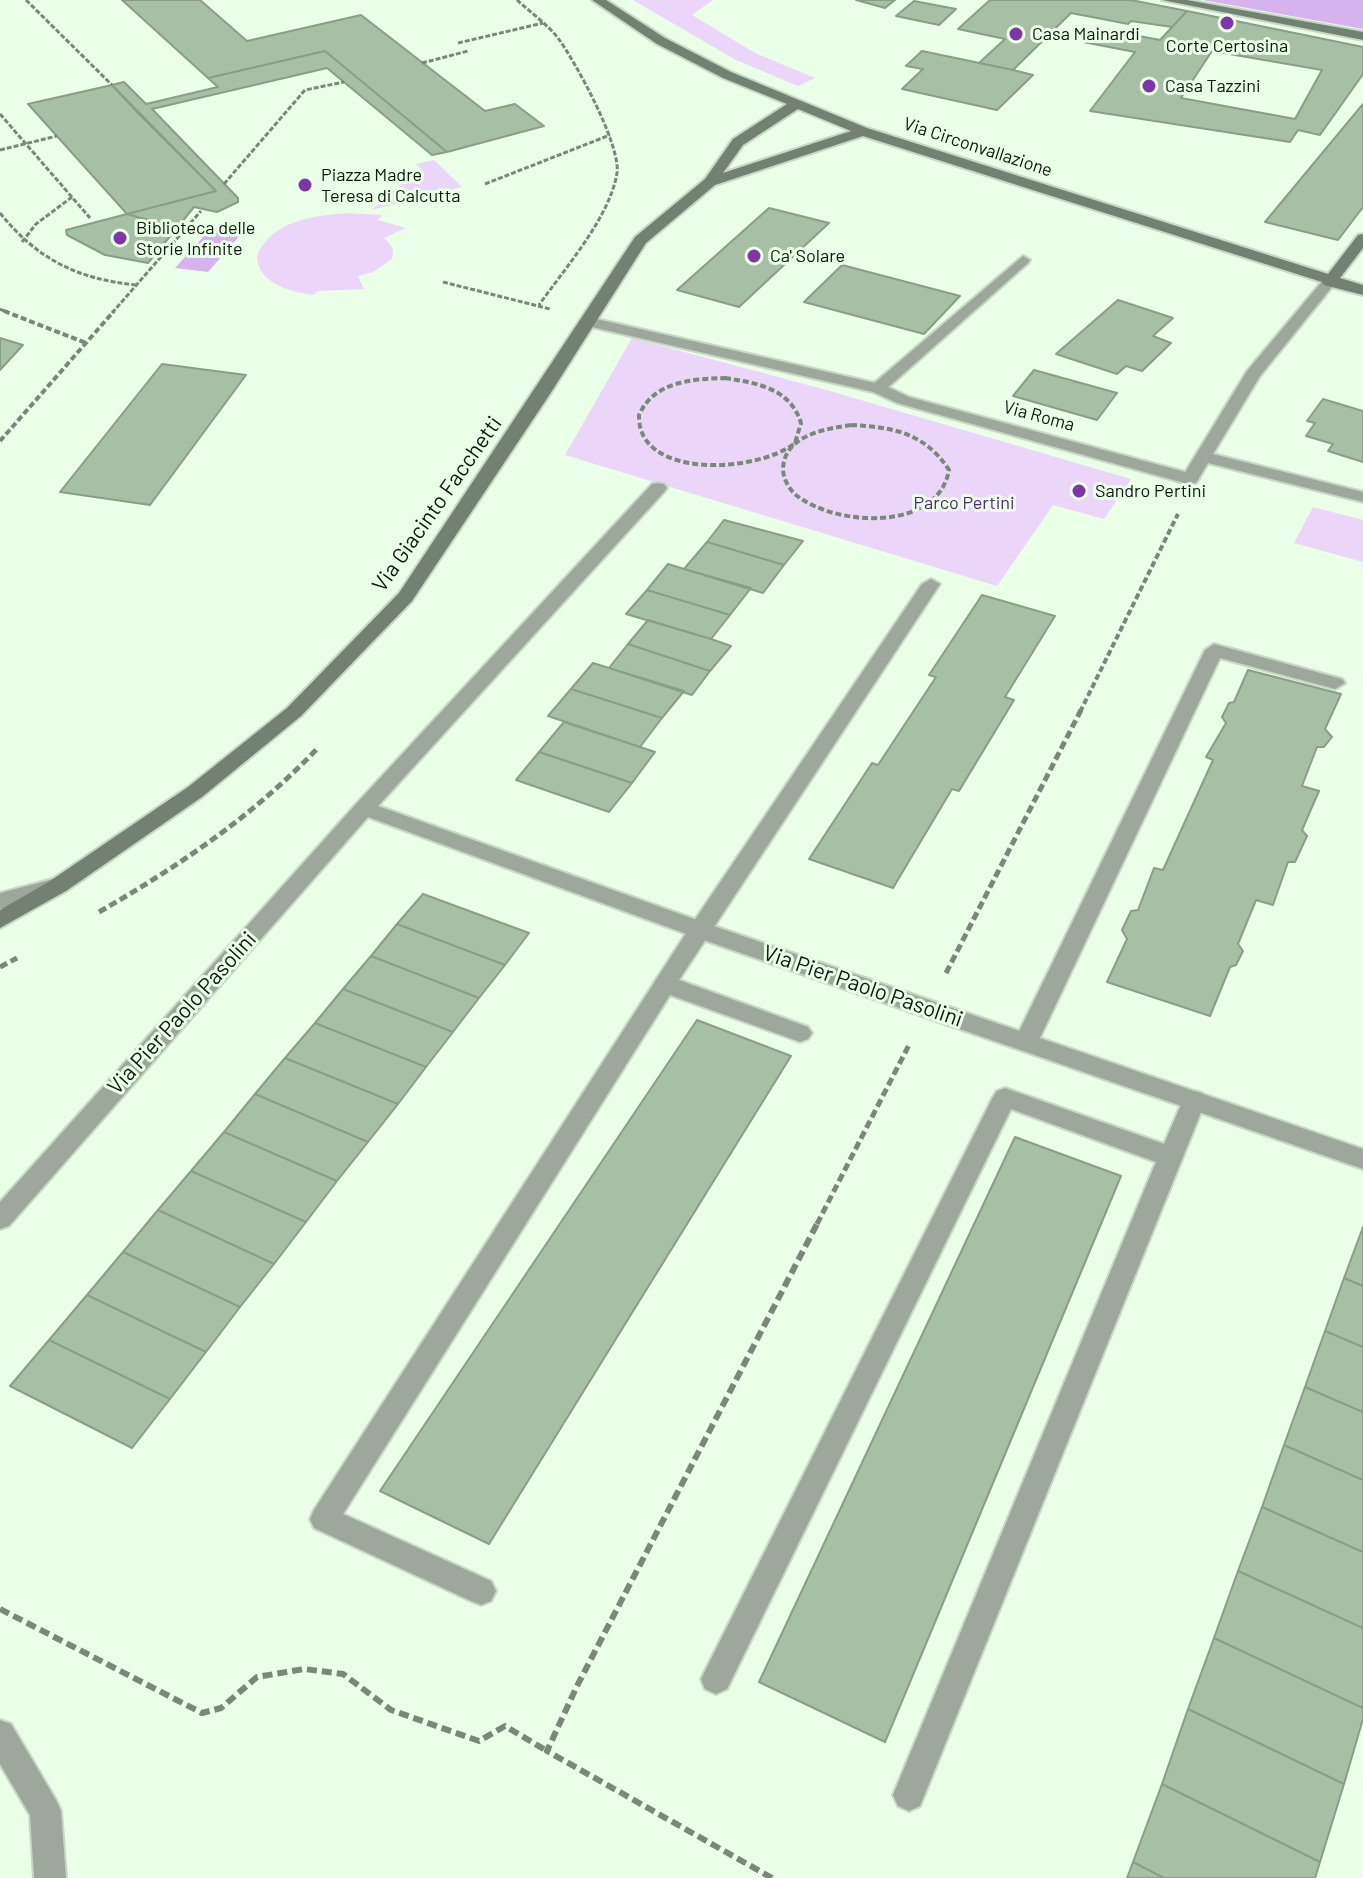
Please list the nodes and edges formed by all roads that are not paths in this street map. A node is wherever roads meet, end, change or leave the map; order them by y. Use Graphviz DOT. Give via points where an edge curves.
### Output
graph roads {
  1 [pos="598,0"];
  2 [pos="1168,0"];
  3 [pos="1363,36"];
  4 [pos="796,105"];
  5 [pos="862,131"];
  6 [pos="710,182"];
  7 [pos="1363,238"];
  8 [pos="1023,260"];
  9 [pos="1329,282"];
  10 [pos="1363,290"];
  11 [pos="588,322"];
  12 [pos="878,388"];
  13 [pos="1203,457"];
  14 [pos="658,488"];
  15 [pos="1363,497"];
  16 [pos="931,584"];
  17 [pos="1335,683"];
  18 [pos="364,808"];
  19 [pos="58,886"];
  20 [pos="0,901"];
  21 [pos="0,920"];
  22 [pos="700,930"];
  23 [pos="665,984"];
  24 [pos="800,1033"];
  25 [pos="1026,1042"];
  26 [pos="1194,1100"];
  27 [pos="1171,1157"];
  28 [pos="1363,1159"];
  29 [pos="0,1219"];
  30 [pos="481,1591"];
  31 [pos="716,1679"];
  32 [pos="0,1735"];
  33 [pos="909,1795"];
  34 [pos="50,1878"];
  1 -- 4 [label="main road, Via Circonvallazione" via="661,41"];
  2 -- 3 [label="main road"];
  4 -- 5 [label="main road, Via Circonvallazione"];
  4 -- 6 [label="main road, Via Giacinto Facchetti" via="738,142"];
  5 -- 6 [label="main road, Via Giacinto Facchetti"];
  5 -- 9 [label="main road, Via Circonvallazione"];
  6 -- 11 [label="main road, Via Giacinto Facchetti" via="640,240"];
  7 -- 9 [label="main road"];
  8 -- 12 [label="street"];
  9 -- 10 [label="main road, Via Circonvallazione"];
  9 -- 13 [label="street" via="1253,374"];
  11 -- 12 [label="street, Via Roma"];
  11 -- 19 [label="main road, Via Giacinto Facchetti" via="406,597 294,712 195,792"];
  12 -- 13 [label="street, Via Roma" via="903,400 1190,479"];
  13 -- 15 [label="street"];
  14 -- 18 [label="street, Via Pier Paolo Pasolini"];
  16 -- 22 [label="street"];
  17 -- 25 [label="street" via="1214,650"];
  18 -- 22 [label="street, Via Pier Paolo Pasolini"];
  18 -- 29 [label="street, Via Pier Paolo Pasolini"];
  19 -- 20 [label="street"];
  19 -- 21 [label="main road, Via Giacinto Facchetti"];
  22 -- 23 [label="street"];
  22 -- 25 [label="street, Via Pier Paolo Pasolini"];
  23 -- 24 [label="street"];
  23 -- 30 [label="street" via="324,1519"];
  25 -- 26 [label="street, Via Pier Paolo Pasolini"];
  26 -- 27 [label="street"];
  26 -- 28 [label="street, Via Pier Paolo Pasolini"];
  27 -- 31 [label="street" via="1005,1097"];
  27 -- 33 [label="street"];
  32 -- 34 [label="street" via="45,1811"];
}
